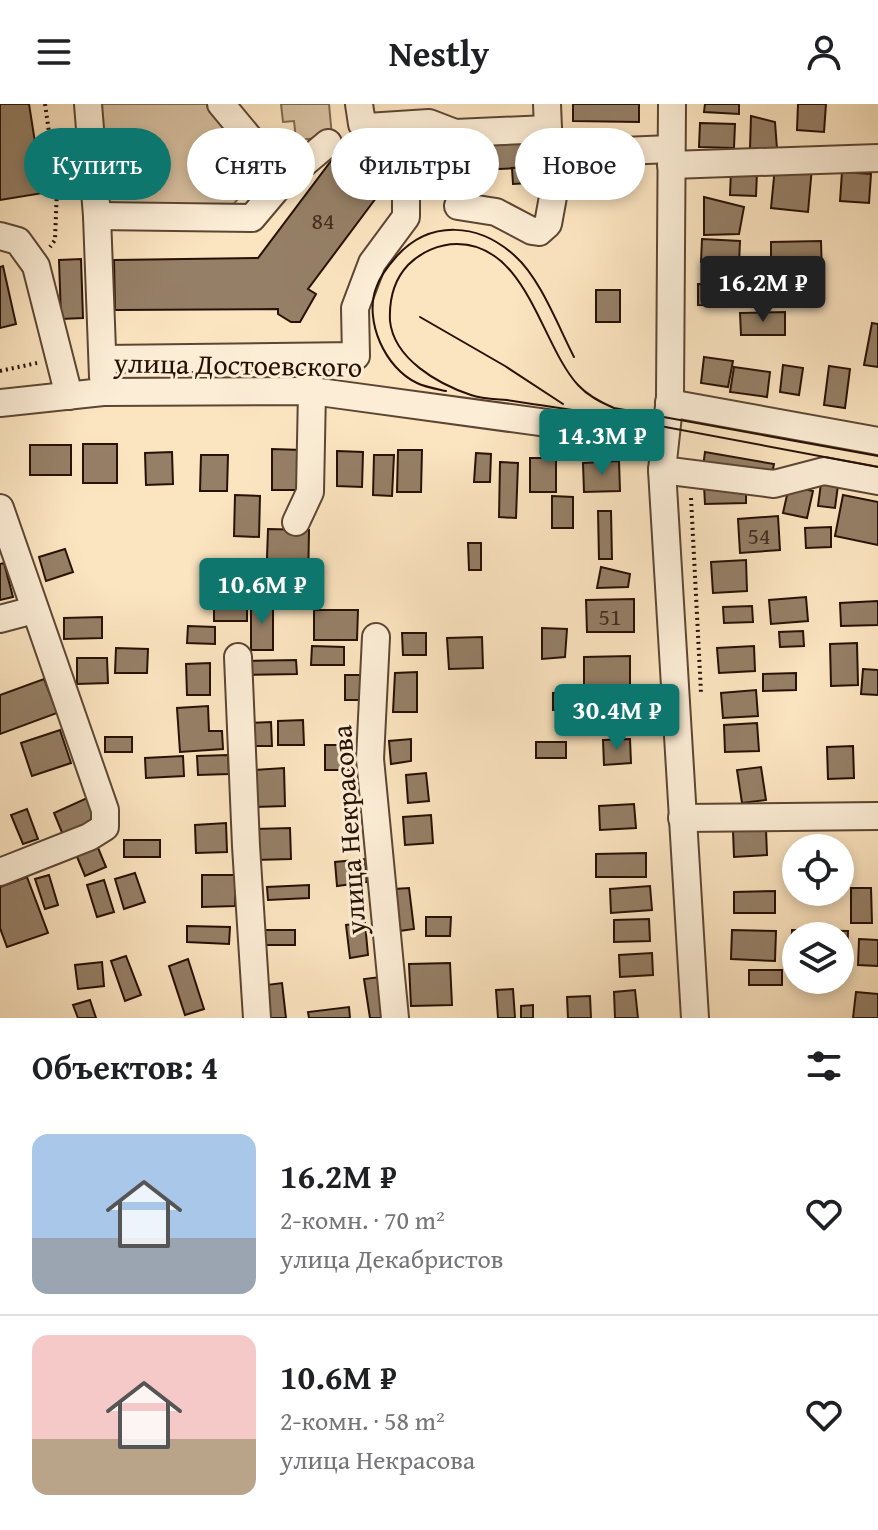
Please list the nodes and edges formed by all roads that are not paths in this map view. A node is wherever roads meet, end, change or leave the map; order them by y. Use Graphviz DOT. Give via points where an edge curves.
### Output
graph roads {
  1 [pos="88,104"];
  2 [pos="221,104"];
  3 [pos="359,104"];
  4 [pos="672,104"];
  5 [pos="241,128"];
  6 [pos="515,137"];
  7 [pos="328,143"];
  8 [pos="645,153"];
  9 [pos="315,154"];
  10 [pos="671,157"];
  11 [pos="878,158"];
  12 [pos="267,200"];
  13 [pos="406,200"];
  14 [pos="548,200"];
  15 [pos="458,206"];
  16 [pos="97,216"];
  17 [pos="0,236"];
  18 [pos="103,359"];
  19 [pos="312,391"];
  20 [pos="103,392"];
  21 [pos="69,396"];
  22 [pos="0,403"];
  23 [pos="669,403"];
  24 [pos="664,439"];
  25 [pos="878,441"];
  26 [pos="675,471"];
  27 [pos="878,481"];
  28 [pos="0,508"];
  29 [pos="296,522"];
  30 [pos="34,610"];
  31 [pos="0,619"];
  32 [pos="376,637"];
  33 [pos="238,657"];
  34 [pos="878,816"];
  35 [pos="682,818"];
  36 [pos="0,872"];
  37 [pos="257,1018"];
  38 [pos="395,1018"];
  39 [pos="695,1018"];
  1 -- 16 [label="street"];
  2 -- 5 [label="street"];
  3 -- 6 [label="street" via="367,127 429,123 455,133"];
  4 -- 10 [label="street"];
  7 -- 9 [label="street"];
  8 -- 10 [label="street"];
  10 -- 11 [label="street"];
  10 -- 23 [label="street"];
  12 -- 16 [label="street" via="252,218"];
  13 -- 18 [label="street" via="406,217 372,263 355,308 356,356"];
  14 -- 15 [label="street" via="548,224 539,232 496,212"];
  16 -- 18 [label="street"];
  17 -- 21 [label="street" via="18,241 36,266"];
  18 -- 20 [label="street"];
  19 -- 20 [label="street, улица Достоевского"];
  19 -- 24 [label="street, улица Достоевского"];
  19 -- 29 [label="street" via="310,492"];
  20 -- 21 [label="street, улица Достоевского"];
  21 -- 22 [label="street, улица Достоевского"];
  23 -- 24 [label="street"];
  23 -- 25 [label="street"];
  24 -- 26 [label="street"];
  26 -- 27 [label="street" via="774,484 824,471"];
  26 -- 35 [label="street"];
  28 -- 30 [label="street"];
  30 -- 31 [label="street"];
  30 -- 36 [label="street" via="105,810 105,827"];
  32 -- 38 [label="street, улица Некрасова" via="370,759"];
  33 -- 37 [label="street"];
  34 -- 35 [label="street"];
  35 -- 39 [label="street"];
}
